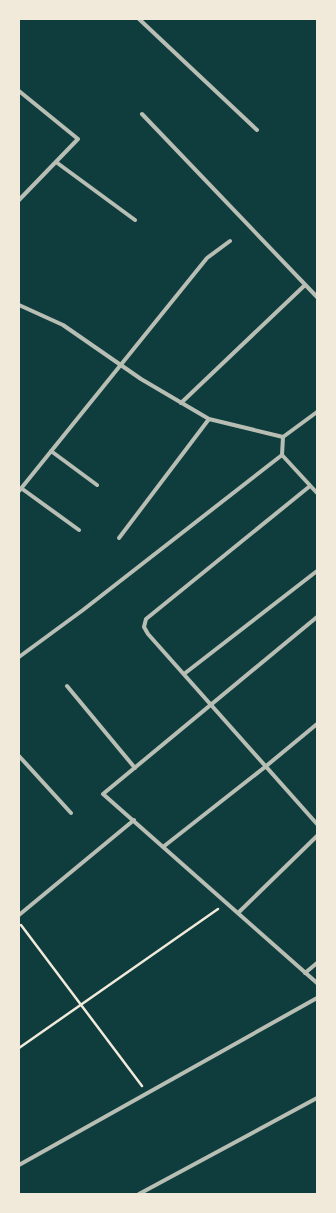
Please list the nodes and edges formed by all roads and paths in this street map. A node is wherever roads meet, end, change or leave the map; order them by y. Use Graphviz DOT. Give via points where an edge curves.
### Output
graph roads {
  1 [pos="139,19"];
  2 [pos="19,91"];
  3 [pos="142,114"];
  4 [pos="257,130"];
  5 [pos="56,162"];
  6 [pos="19,200"];
  7 [pos="135,220"];
  8 [pos="230,241"];
  9 [pos="305,285"];
  10 [pos="317,297"];
  11 [pos="19,305"];
  12 [pos="120,365"];
  13 [pos="181,403"];
  14 [pos="317,412"];
  15 [pos="209,419"];
  16 [pos="283,437"];
  17 [pos="51,451"];
  18 [pos="282,454"];
  19 [pos="97,485"];
  20 [pos="310,486"];
  21 [pos="20,489"];
  22 [pos="317,493"];
  23 [pos="79,530"];
  24 [pos="119,538"];
  25 [pos="317,571"];
  26 [pos="317,617"];
  27 [pos="19,657"];
  28 [pos="184,674"];
  29 [pos="67,686"];
  30 [pos="212,704"];
  31 [pos="317,724"];
  32 [pos="19,756"];
  33 [pos="266,767"];
  34 [pos="135,768"];
  35 [pos="71,813"];
  36 [pos="134,820"];
  37 [pos="317,824"];
  38 [pos="317,836"];
  39 [pos="163,847"];
  40 [pos="227,903"];
  41 [pos="238,913"];
  42 [pos="19,915"];
  43 [pos="19,923"];
  44 [pos="317,963"];
  45 [pos="305,972"];
  46 [pos="317,983"];
  47 [pos="317,998"];
  48 [pos="81,1005"];
  49 [pos="19,1048"];
  50 [pos="147,1093"];
  51 [pos="317,1098"];
  52 [pos="19,1164"];
  53 [pos="139,1194"];
  1 -- 4 [label="street"];
  2 -- 5 [label="street" via="78,139"];
  3 -- 9 [label="street"];
  5 -- 6 [label="street"];
  5 -- 7 [label="street"];
  8 -- 12 [label="street" via="207,258"];
  9 -- 10 [label="street"];
  9 -- 13 [label="street"];
  11 -- 12 [label="street" via="63,325"];
  12 -- 13 [label="street"];
  12 -- 17 [label="street"];
  13 -- 15 [label="street"];
  14 -- 16 [label="street"];
  15 -- 16 [label="street"];
  15 -- 24 [label="street"];
  16 -- 18 [label="street"];
  17 -- 19 [label="street"];
  17 -- 21 [label="street"];
  18 -- 20 [label="street"];
  18 -- 27 [label="street" via="89,606"];
  20 -- 22 [label="street"];
  20 -- 28 [label="street" via="146,619 144,627 148,634"];
  21 -- 23 [label="street"];
  25 -- 28 [label="street"];
  26 -- 30 [label="street"];
  28 -- 30 [label="street"];
  29 -- 34 [label="street"];
  30 -- 33 [label="street"];
  30 -- 34 [label="street"];
  31 -- 33 [label="street"];
  32 -- 35 [label="street"];
  33 -- 37 [label="street"];
  33 -- 39 [label="street"];
  34 -- 36 [label="street" via="103,794"];
  36 -- 39 [label="street"];
  36 -- 42 [label="street"];
  38 -- 41 [label="street"];
  39 -- 40 [label="street"];
  40 -- 41 [label="street"];
  40 -- 48 [label="path"];
  41 -- 45 [label="street"];
  43 -- 48 [label="path"];
  44 -- 45 [label="street"];
  45 -- 46 [label="street"];
  47 -- 50 [label="street"];
  48 -- 49 [label="path"];
  48 -- 50 [label="path"];
  50 -- 52 [label="street"];
  51 -- 53 [label="street"];
}
